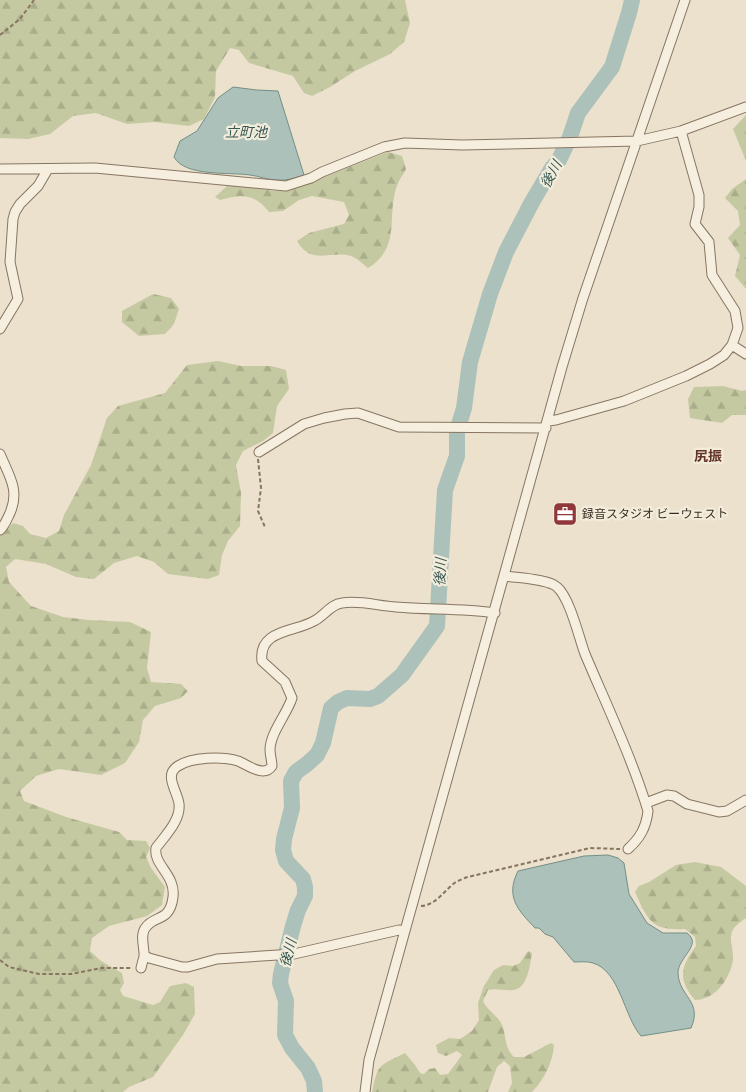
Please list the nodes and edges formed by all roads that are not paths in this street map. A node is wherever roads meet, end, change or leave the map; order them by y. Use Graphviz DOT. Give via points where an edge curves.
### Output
graph roads {
  1 [pos="686,0"];
  2 [pos="746,107"];
  3 [pos="682,131"];
  4 [pos="637,141"];
  5 [pos="0,169"];
  6 [pos="48,169"];
  7 [pos="0,329"];
  8 [pos="732,345"];
  9 [pos="746,354"];
  10 [pos="547,424"];
  11 [pos="259,452"];
  12 [pos="0,454"];
  13 [pos="0,530"];
  14 [pos="505,576"];
  15 [pos="494,613"];
  16 [pos="746,800"];
  17 [pos="646,803"];
  18 [pos="628,849"];
  19 [pos="405,930"];
  20 [pos="144,955"];
  21 [pos="142,968"];
  22 [pos="365,1092"];
  1 -- 4 [label="street"];
  2 -- 3 [label="street"];
  3 -- 4 [label="street"];
  3 -- 8 [label="street" via="699,195 695,224 709,242 712,276 736,311 738,328"];
  4 -- 6 [label="street" via="394,144 286,186 95,168"];
  4 -- 10 [label="street" via="583,298"];
  5 -- 6 [label="street"];
  6 -- 7 [label="street" via="15,212 10,262 18,299"];
  8 -- 9 [label="street"];
  8 -- 10 [label="street" via="710,364 677,380 624,401"];
  10 -- 11 [label="street" via="399,427 358,414 345,414 304,424"];
  10 -- 14 [label="street"];
  12 -- 13 [label="street" via="15,496"];
  14 -- 15 [label="street"];
  14 -- 17 [label="street" via="557,587 566,600"];
  15 -- 19 [label="street"];
  15 -- 20 [label="street" via="341,603 312,623 270,639 261,655 262,661 285,682 292,698 272,740 272,766 264,771 221,758 202,759 175,768 170,779 180,805 179,814 155,854 170,878 173,900 169,911 146,926 143,933"];
  16 -- 17 [label="street" via="719,812 667,795"];
  17 -- 18 [label="street" via="646,825 638,840"];
  19 -- 20 [label="street" via="286,955 217,959 196,966 182,967"];
  19 -- 22 [label="street" via="369,1060"];
  20 -- 21 [label="street"];
}
